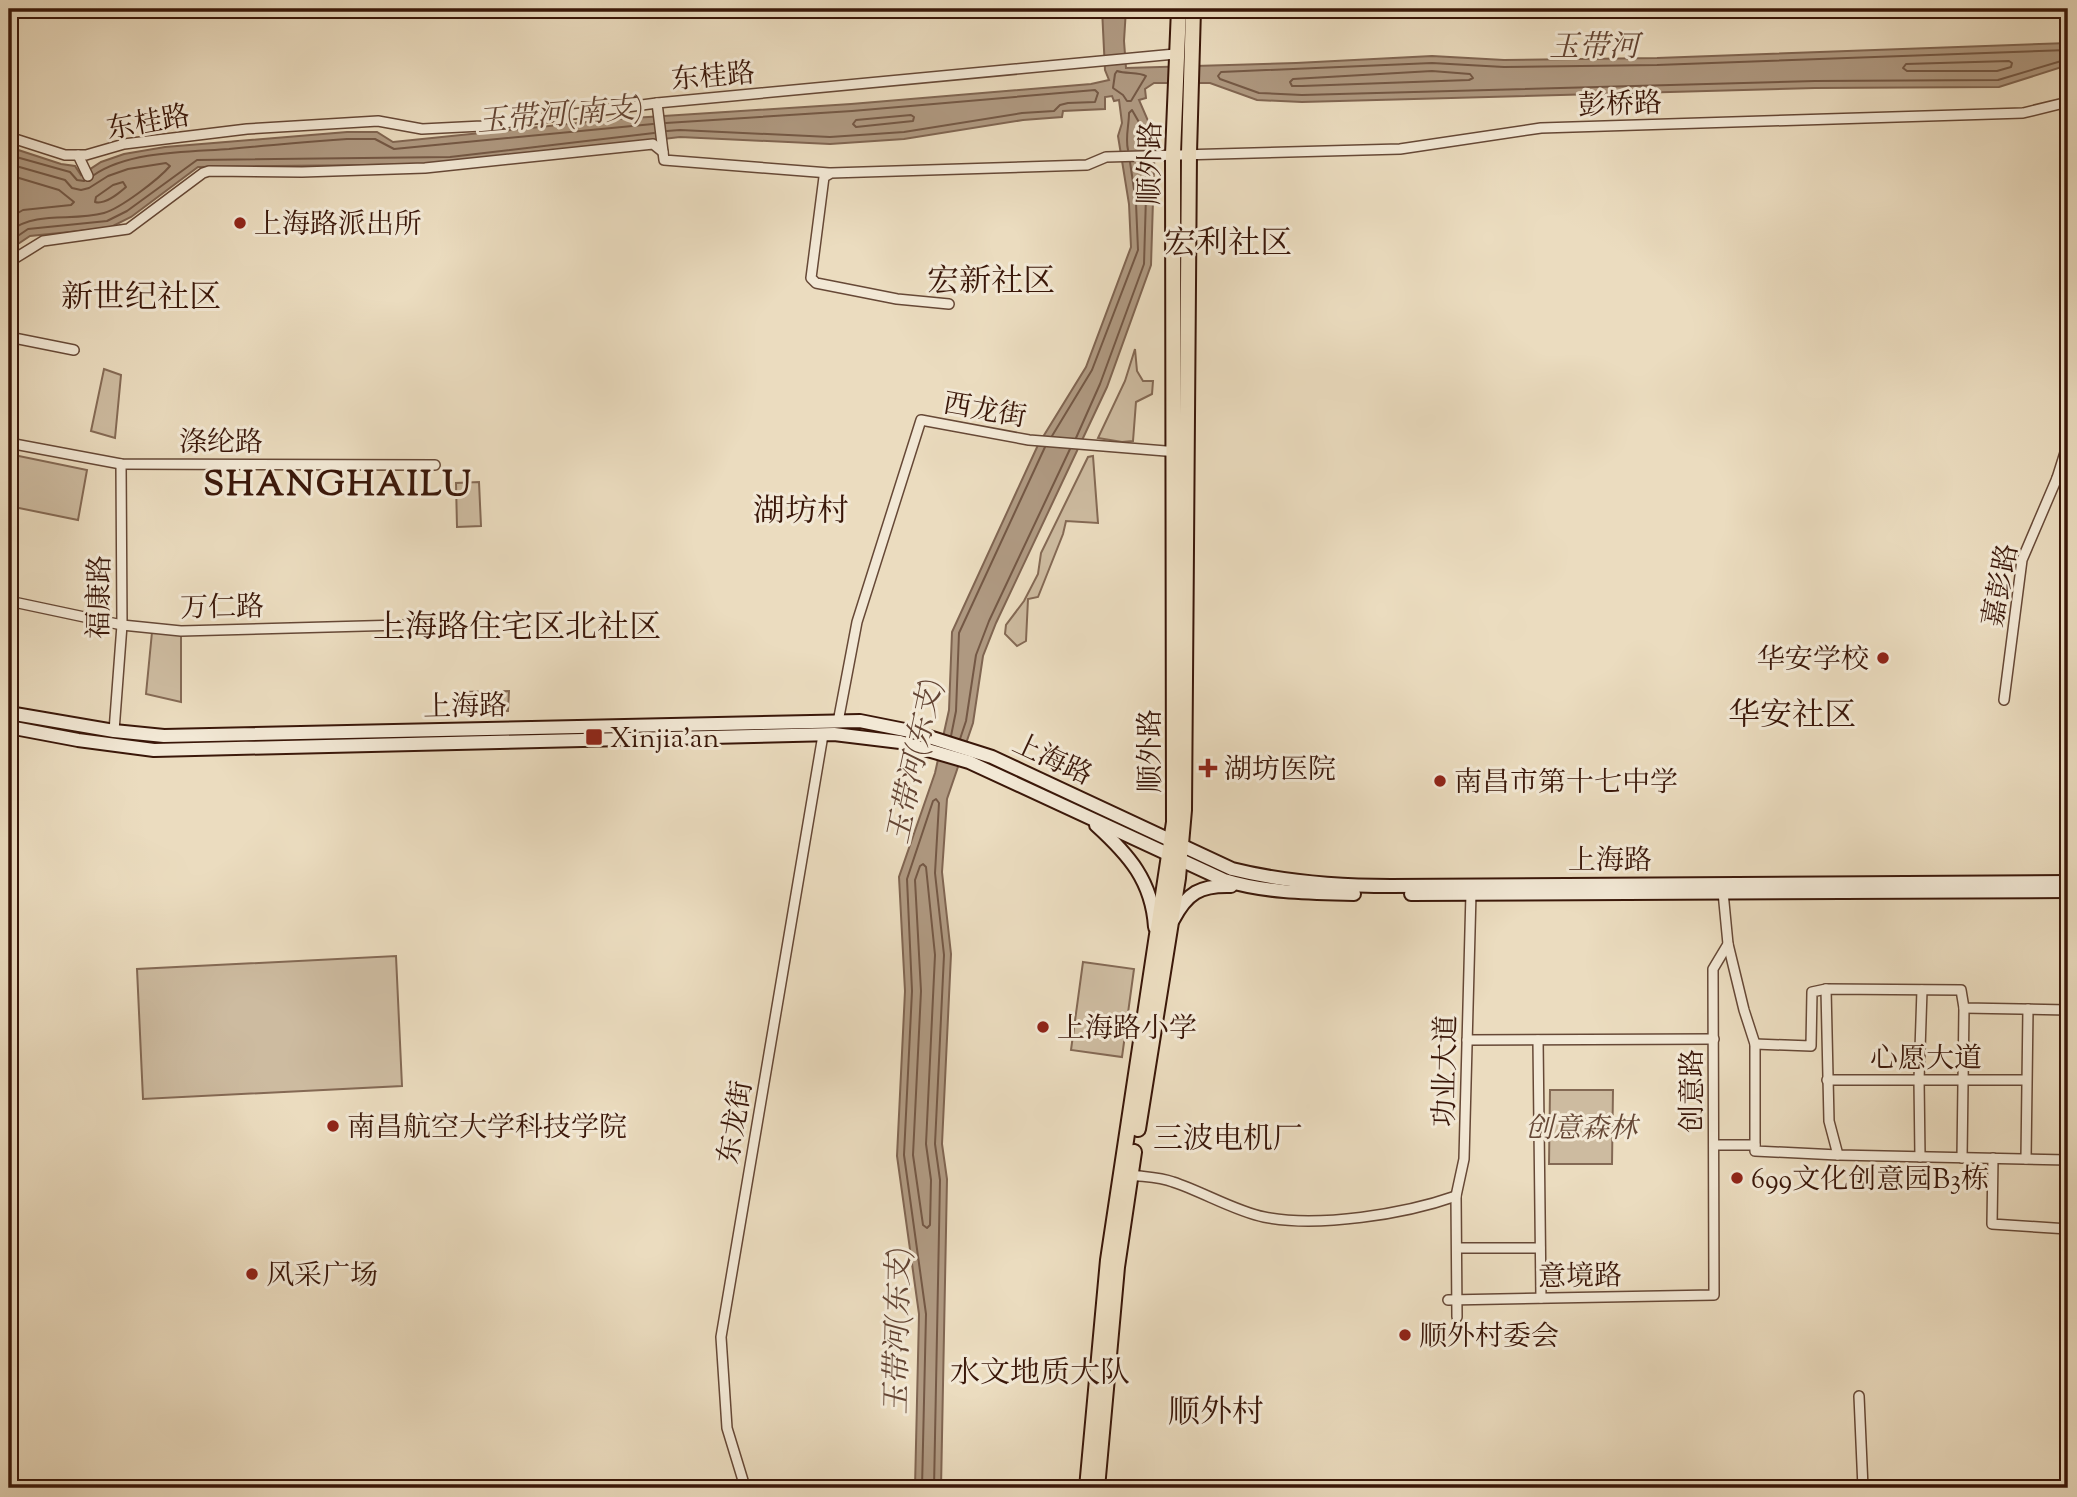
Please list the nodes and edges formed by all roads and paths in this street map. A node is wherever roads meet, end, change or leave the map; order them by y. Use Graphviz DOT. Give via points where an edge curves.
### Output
graph roads {
  1 [pos="1179,9"];
  2 [pos="1193,9"];
  3 [pos="1175,54"];
  4 [pos="2068,102"];
  5 [pos="658,106"];
  6 [pos="9,137"];
  7 [pos="663,152"];
  8 [pos="1189,153"];
  9 [pos="1165,155"];
  10 [pos="78,156"];
  11 [pos="831,173"];
  12 [pos="88,176"];
  13 [pos="9,262"];
  14 [pos="949,304"];
  15 [pos="9,337"];
  16 [pos="74,350"];
  17 [pos="9,443"];
  18 [pos="2068,443"];
  19 [pos="1180,452"];
  20 [pos="121,464"];
  21 [pos="435,465"];
  22 [pos="2057,478"];
  23 [pos="2068,483"];
  24 [pos="9,601"];
  25 [pos="438,624"];
  26 [pos="122,625"];
  27 [pos="2004,700"];
  28 [pos="9,713"];
  29 [pos="838,722"];
  30 [pos="9,727"];
  31 [pos="114,731"];
  32 [pos="823,735"];
  33 [pos="969,756"];
  34 [pos="1086,816"];
  35 [pos="1176,850"];
  36 [pos="2068,882"];
  37 [pos="1246,887"];
  38 [pos="2068,891"];
  39 [pos="1723,892"];
  40 [pos="1471,893"];
  41 [pos="1170,926"];
  42 [pos="1157,941"];
  43 [pos="1728,944"];
  44 [pos="1826,989"];
  45 [pos="1922,990"];
  46 [pos="1964,1008"];
  47 [pos="2028,1009"];
  48 [pos="2068,1010"];
  49 [pos="1714,1039"];
  50 [pos="1467,1040"];
  51 [pos="1538,1040"];
  52 [pos="1755,1044"];
  53 [pos="1826,1080"];
  54 [pos="1919,1080"];
  55 [pos="1964,1080"];
  56 [pos="2026,1080"];
  57 [pos="1714,1145"];
  58 [pos="1755,1145"];
  59 [pos="1838,1155"];
  60 [pos="1920,1157"];
  61 [pos="1962,1158"];
  62 [pos="1993,1158"];
  63 [pos="2026,1159"];
  64 [pos="2068,1160"];
  65 [pos="1131,1175"];
  66 [pos="1456,1196"];
  67 [pos="2068,1229"];
  68 [pos="1457,1248"];
  69 [pos="1540,1248"];
  70 [pos="1714,1295"];
  71 [pos="1541,1298"];
  72 [pos="1453,1300"];
  73 [pos="1457,1317"];
  74 [pos="1860,1396"];
  75 [pos="774,1488"];
  76 [pos="1087,1488"];
  77 [pos="1097,1488"];
  78 [pos="1863,1488"];
  1 -- 3 [label="main road, 顺外路"];
  2 -- 8 [label="main road, 顺外路"];
  3 -- 5 [label="street, 东桂路"];
  3 -- 9 [label="main road, 顺外路" via="1175,101"];
  4 -- 8 [label="street, 彭桥路" via="2022,113 1541,128 1400,149"];
  5 -- 7 [label="street"];
  5 -- 10 [label="street, 东桂路" via="482,126 422,129 378,121 247,129 124,144"];
  6 -- 10 [label="street, 东桂路"];
  7 -- 11 [label="street, 彭桥路" via="664,160"];
  7 -- 13 [label="street" via="653,144 425,168 209,171 128,229 114,227 43,241"];
  8 -- 9 [label="street, 彭桥路"];
  8 -- 19 [label="main road, 顺外路"];
  9 -- 11 [label="street, 彭桥路" via="1106,157 1087,165"];
  9 -- 19 [label="main road, 顺外路"];
  10 -- 12 [label="street"];
  11 -- 14 [label="street" via="824,177 821,189 811,278 816,283 897,299"];
  15 -- 16 [label="street"];
  17 -- 20 [label="street, 涤纶路"];
  18 -- 22 [label="street, 嘉彭路"];
  19 -- 29 [label="street, 西龙街" via="1029,440 921,420 857,622"];
  19 -- 35 [label="main road, 顺外路"];
  20 -- 21 [label="street, 涤纶路"];
  20 -- 26 [label="street, 福康路"];
  22 -- 23 [label="street"];
  22 -- 27 [label="street, 嘉彭路" via="2022,560"];
  24 -- 26 [label="street, 万仁路"];
  25 -- 26 [label="street, 万仁路" via="181,631"];
  26 -- 31 [label="street, 福康路"];
  28 -- 31 [label="main road, 上海路"];
  29 -- 31 [label="main road, 上海路" via="164,736"];
  29 -- 33 [label="main road, 上海路" via="910,730"];
  30 -- 32 [label="main road, 上海路" via="154,750"];
  32 -- 33 [label="main road, 上海路" via="900,742"];
  32 -- 75 [label="street, 东龙街" via="721,1337 727,1428 745,1486"];
  33 -- 34 [label="main road, 上海路"];
  33 -- 35 [label="main road, 上海路" via="992,757"];
  34 -- 35 [label="main road, 上海路"];
  34 -- 42 [label="main road" via="1140,872 1150,897"];
  35 -- 36 [label="main road, 上海路" via="1259,876 1351,886"];
  35 -- 37 [label="main road, 上海路" via="1224,880"];
  35 -- 41 [label="main road, 顺外路"];
  35 -- 42 [label="main road, 顺外路"];
  37 -- 40 [label="main road, 上海路" via="1319,893"];
  37 -- 41 [label="main road" via="1208,886 1195,892 1182,903"];
  38 -- 39 [label="main road, 上海路"];
  39 -- 40 [label="main road, 上海路"];
  39 -- 43 [label="street"];
  40 -- 50 [label="street, 功业大道"];
  41 -- 65 [label="main road, 顺外路"];
  42 -- 76 [label="main road, 顺外路" via="1108,1260"];
  43 -- 49 [label="street, 创意路" via="1713,969"];
  43 -- 52 [label="street"];
  44 -- 45 [label="street"];
  44 -- 52 [label="street" via="1812,992 1811,1046"];
  44 -- 53 [label="street"];
  45 -- 46 [label="street" via="1961,990"];
  45 -- 54 [label="street"];
  46 -- 47 [label="street"];
  46 -- 55 [label="street"];
  47 -- 48 [label="street"];
  47 -- 56 [label="street"];
  49 -- 51 [label="street"];
  49 -- 57 [label="street, 创意路"];
  50 -- 51 [label="street"];
  50 -- 66 [label="street, 功业大道" via="1464,1159"];
  51 -- 69 [label="street"];
  52 -- 58 [label="street"];
  53 -- 54 [label="street, 心愿大道"];
  53 -- 59 [label="street" via="1829,1121"];
  54 -- 55 [label="street, 心愿大道"];
  54 -- 60 [label="street"];
  55 -- 56 [label="street, 心愿大道"];
  55 -- 61 [label="street"];
  56 -- 63 [label="street"];
  57 -- 58 [label="street"];
  57 -- 70 [label="street, 创意路"];
  58 -- 59 [label="street" via="1755,1151"];
  59 -- 60 [label="street"];
  60 -- 61 [label="street"];
  61 -- 62 [label="street"];
  62 -- 63 [label="street"];
  62 -- 67 [label="street" via="1992,1224"];
  63 -- 64 [label="street"];
  65 -- 66 [label="street" via="1171,1181 1263,1217 1307,1220 1426,1207"];
  65 -- 77 [label="main road, 顺外路" via="1117,1267"];
  66 -- 68 [label="street, 功业大道"];
  68 -- 69 [label="street"];
  68 -- 72 [label="street, 功业大道"];
  69 -- 71 [label="street"];
  70 -- 71 [label="street, 意境路"];
  71 -- 72 [label="street, 意境路"];
  72 -- 73 [label="street, 功业大道"];
  74 -- 78 [label="street"];
}
